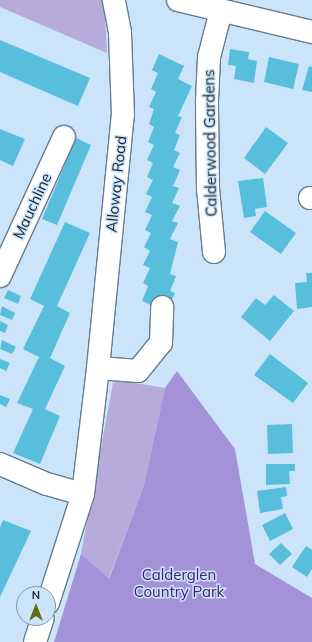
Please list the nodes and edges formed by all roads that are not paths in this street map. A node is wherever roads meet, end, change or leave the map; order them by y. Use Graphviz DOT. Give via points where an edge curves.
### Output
graph roads {
  1 [pos="114,0"];
  2 [pos="178,0"];
  3 [pos="221,11"];
  4 [pos="312,32"];
  5 [pos="64,137"];
  6 [pos="214,252"];
  7 [pos="0,276"];
  8 [pos="162,307"];
  9 [pos="98,368"];
  10 [pos="0,464"];
  11 [pos="82,494"];
  12 [pos="54,586"];
  13 [pos="40,626"];
  14 [pos="35,642"];
  1 -- 9 [label="street, Alloway Road" via="120,32 123,115"];
  2 -- 3 [label="street"];
  3 -- 4 [label="street"];
  3 -- 6 [label="street, Calderwood Gardens" via="209,57 206,101 208,189"];
  5 -- 7 [label="street, Mauchline"];
  8 -- 9 [label="street" via="161,343 138,372"];
  9 -- 11 [label="street, Alloway Road"];
  10 -- 11 [label="street" via="47,484"];
  11 -- 12 [label="street, Alloway Road"];
  13 -- 14 [label="street"];
}
